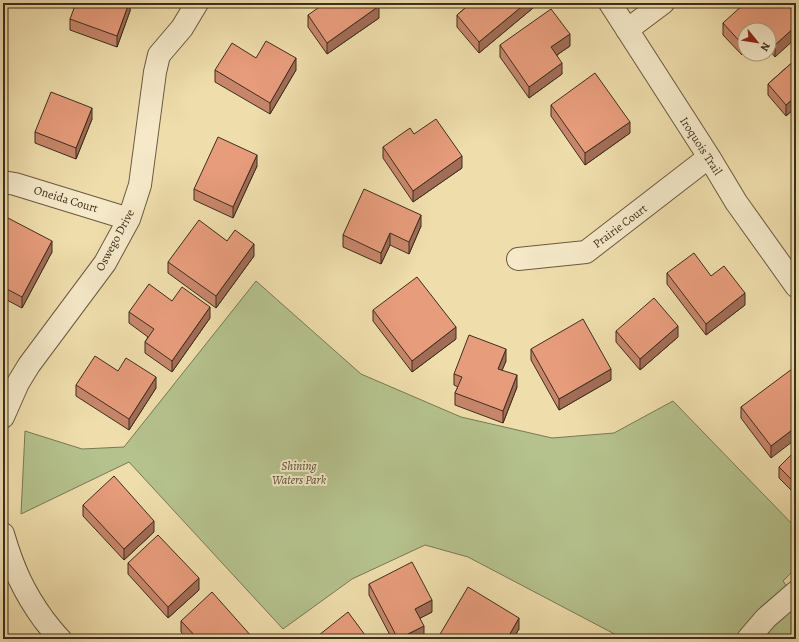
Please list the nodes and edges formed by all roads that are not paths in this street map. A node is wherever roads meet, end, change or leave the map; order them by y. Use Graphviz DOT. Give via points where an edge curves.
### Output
graph roads {
  1 [pos="197,3"];
  2 [pos="610,3"];
  3 [pos="663,3"];
  4 [pos="627,30"];
  5 [pos="710,158"];
  6 [pos="3,182"];
  7 [pos="129,219"];
  8 [pos="518,259"];
  9 [pos="796,286"];
  10 [pos="3,417"];
  11 [pos="3,534"];
  12 [pos="796,592"];
  13 [pos="60,639"];
  14 [pos="748,639"];
  1 -- 7 [label="street, Oswego Drive" via="182,28 159,55 140,185"];
  2 -- 4 [label="street, Iroquois Trail"];
  3 -- 4 [label="street"];
  4 -- 5 [label="street, Iroquois Trail"];
  5 -- 8 [label="street, Prairie Court" via="586,252"];
  5 -- 9 [label="street, Iroquois Trail" via="736,202"];
  6 -- 7 [label="street, Oneida Court"];
  7 -- 10 [label="street, Oswego Drive" via="105,263 22,377"];
  11 -- 13 [label="street" via="11,561 31,602"];
  12 -- 14 [label="street" via="766,618"];
}
